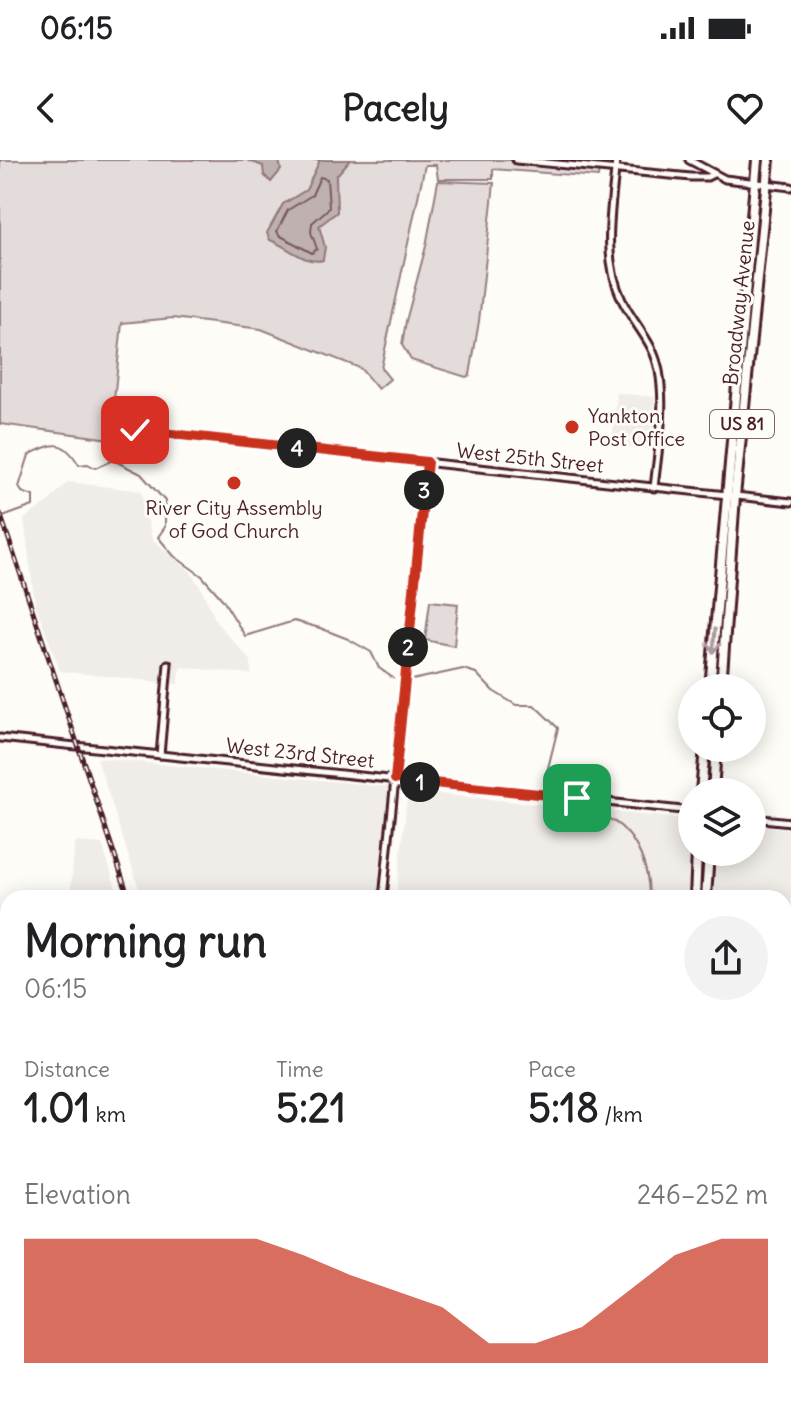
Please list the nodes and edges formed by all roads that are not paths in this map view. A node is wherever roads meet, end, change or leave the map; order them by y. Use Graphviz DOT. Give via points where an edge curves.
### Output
graph roads {
  1 [pos="516,160"];
  2 [pos="616,160"];
  3 [pos="689,160"];
  4 [pos="757,160"];
  5 [pos="769,160"];
  6 [pos="615,170"];
  7 [pos="713,174"];
  8 [pos="755,184"];
  9 [pos="767,185"];
  10 [pos="791,187"];
  11 [pos="121,429"];
  12 [pos="427,462"];
  13 [pos="654,488"];
  14 [pos="731,496"];
  15 [pos="791,502"];
  16 [pos="168,664"];
  17 [pos="712,674"];
  18 [pos="722,674"];
  19 [pos="0,738"];
  20 [pos="160,755"];
  21 [pos="395,779"];
  22 [pos="678,809"];
  23 [pos="766,819"];
  24 [pos="791,822"];
  25 [pos="696,866"];
  26 [pos="708,866"];
  27 [pos="384,890"];
  28 [pos="695,890"];
  29 [pos="707,890"];
  1 -- 6 [label="street"];
  2 -- 6 [label="street"];
  3 -- 7 [label="street"];
  4 -- 8 [label="highway, Broadway Avenue / US 81"];
  5 -- 9 [label="highway, Broadway Avenue / US 81"];
  6 -- 7 [label="street" via="700,178"];
  6 -- 13 [label="street" via="609,226 612,267 624,303 652,349 660,378"];
  7 -- 8 [label="street"];
  8 -- 9 [label="street"];
  8 -- 14 [label="highway, Broadway Avenue / US 81"];
  9 -- 10 [label="street"];
  9 -- 14 [label="highway, Broadway Avenue / US 81"];
  11 -- 12 [label="street, West 25th Street"];
  12 -- 13 [label="street, West 25th Street"];
  12 -- 21 [label="street"];
  13 -- 14 [label="street, West 25th Street"];
  14 -- 15 [label="street, West 25th Street"];
  14 -- 17 [label="highway, Broadway Avenue / US 81, one-way"];
  14 -- 18 [label="highway, Broadway Avenue / US 81"];
  16 -- 20 [label="street"];
  19 -- 20 [label="street, West 23rd Street"];
  20 -- 21 [label="street, West 23rd Street"];
  21 -- 22 [label="street, West 23rd Street"];
  21 -- 27 [label="street"];
  23 -- 24 [label="street"];
  25 -- 28 [label="highway"];
  26 -- 29 [label="highway"];
}
